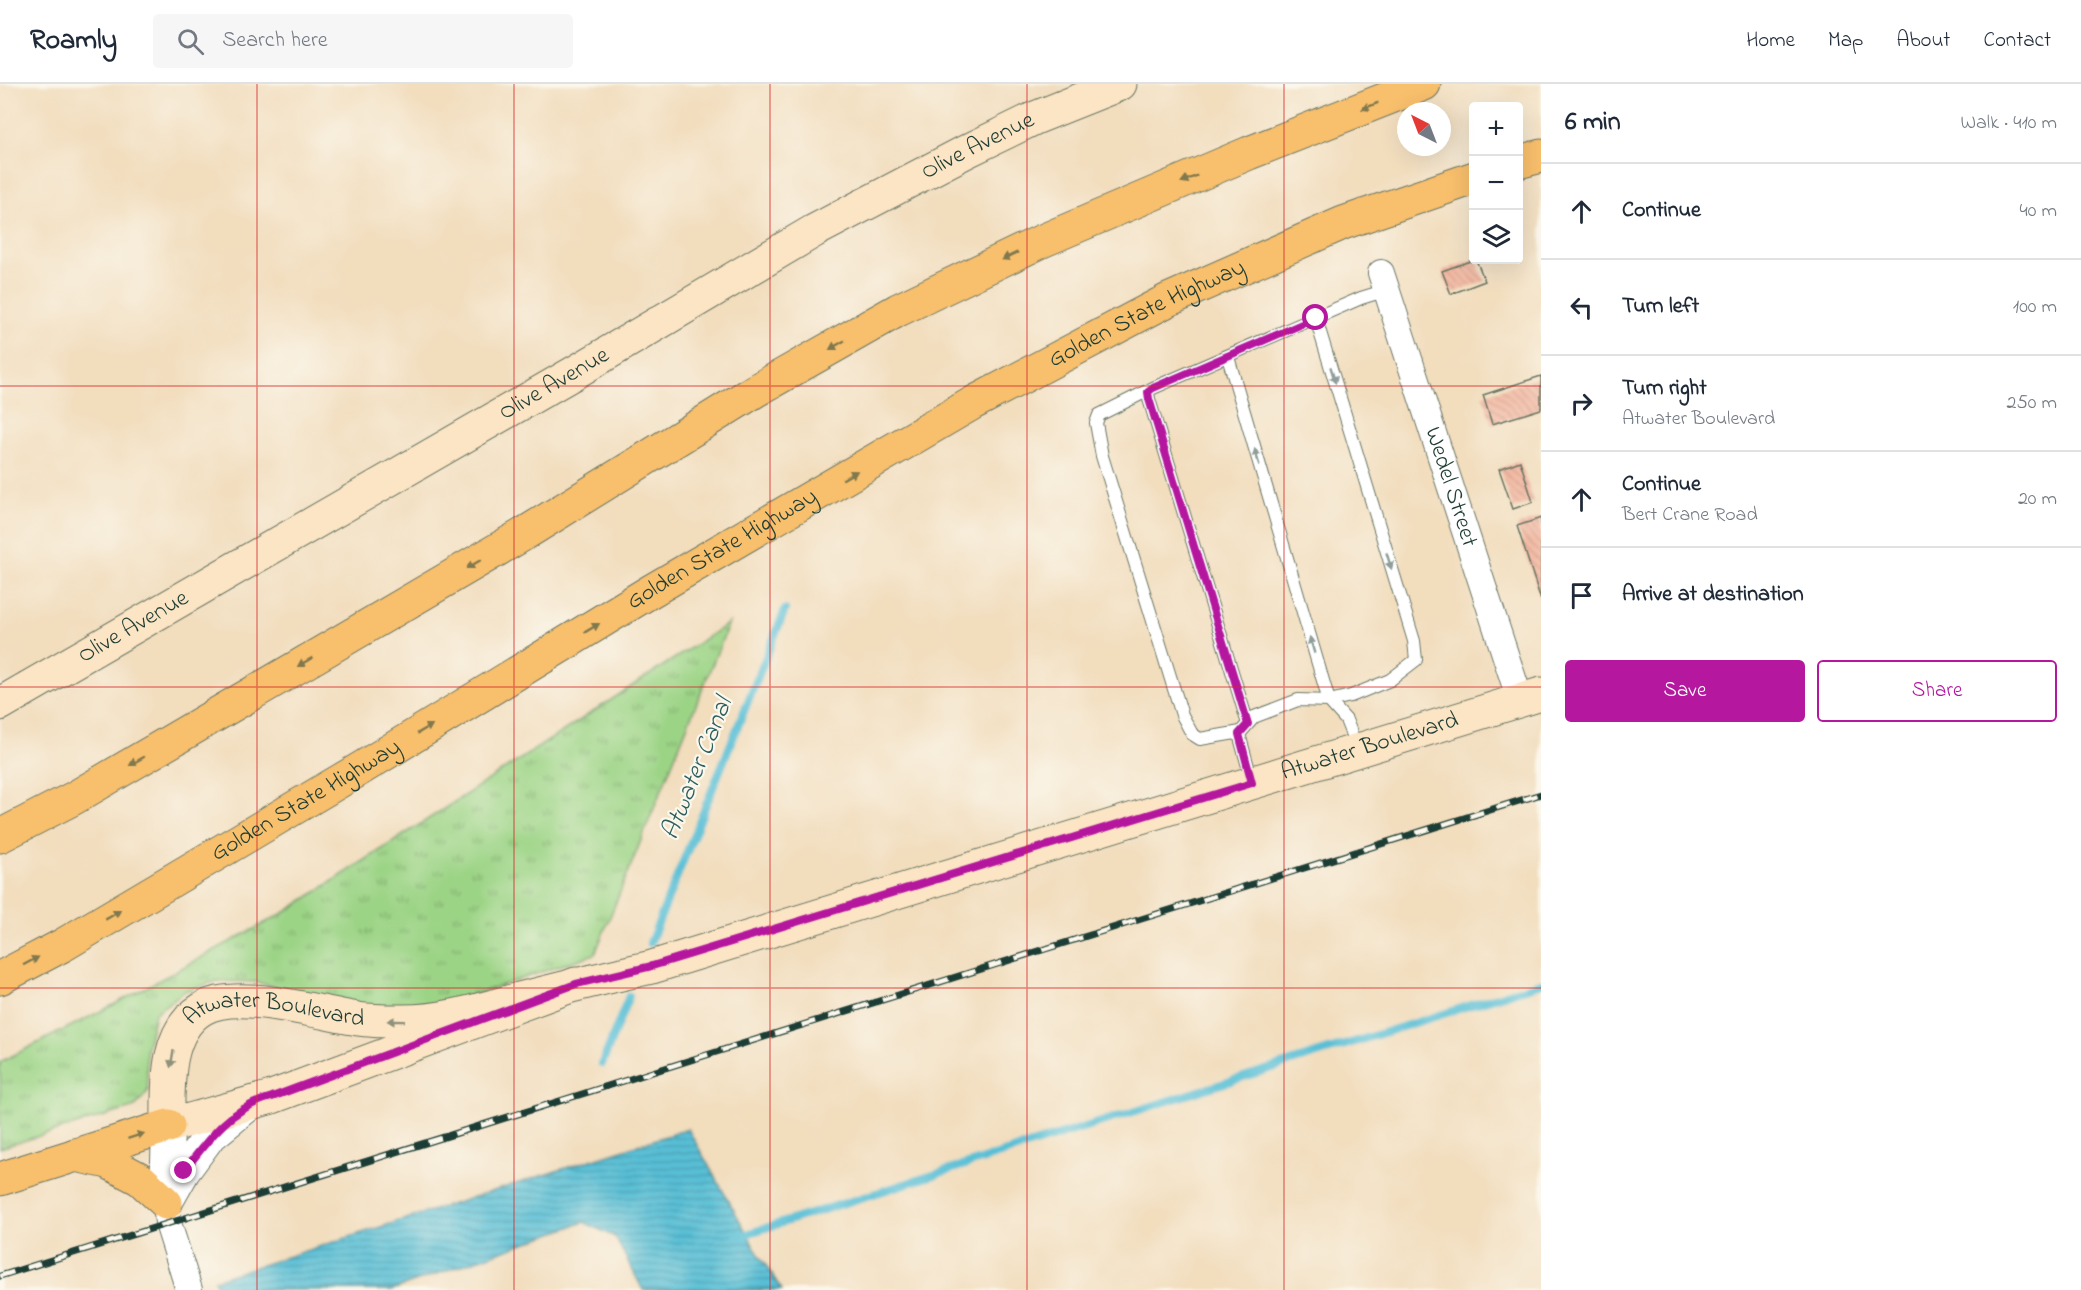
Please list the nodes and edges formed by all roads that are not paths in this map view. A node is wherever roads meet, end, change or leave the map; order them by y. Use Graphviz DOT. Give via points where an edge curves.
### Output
graph roads {
  1 [pos="1120,84"];
  2 [pos="1424,84"];
  3 [pos="1541,156"];
  4 [pos="1523,161"];
  5 [pos="1469,179"];
  6 [pos="1384,282"];
  7 [pos="1316,318"];
  8 [pos="1228,357"];
  9 [pos="1148,392"];
  10 [pos="1530,697"];
  11 [pos="1329,701"];
  12 [pos="0,704"];
  13 [pos="1244,728"];
  14 [pos="1358,750"];
  15 [pos="1252,783"];
  16 [pos="0,836"];
  17 [pos="0,978"];
  18 [pos="576,984"];
  19 [pos="252,1102"];
  20 [pos="168,1126"];
  21 [pos="75,1155"];
  22 [pos="0,1179"];
  23 [pos="166,1203"];
  24 [pos="189,1290"];
  1 -- 12 [label="main road, Olive Avenue" via="1035,118 814,231"];
  2 -- 16 [label="highway, one-way" via="1053,236 898,310 755,391 524,534 74,798"];
  3 -- 4 [label="highway"];
  17 -- 5 [label="highway, Golden State Highway, one-way" via="63,945 651,591 974,403 1168,300 1343,223"];
  6 -- 7 [label="lane" via="1361,298"];
  6 -- 10 [label="street, Wedel Street"];
  7 -- 8 [label="lane"];
  7 -- 11 [label="lane, one-way" via="1414,641 1416,660 1390,680"];
  8 -- 9 [label="lane"];
  11 -- 8 [label="lane, one-way"];
  9 -- 13 [label="lane"];
  9 -- 13 [label="lane" via="1099,415 1095,423 1102,456 1182,716 1192,734 1200,739"];
  10 -- 14 [label="main road, Atwater Boulevard"];
  11 -- 13 [label="lane" via="1298,700 1254,717"];
  11 -- 14 [label="lane" via="1346,720"];
  13 -- 15 [label="lane" via="1239,734"];
  14 -- 15 [label="main road, Atwater Boulevard"];
  15 -- 18 [label="main road, Atwater Boulevard" via="652,966"];
  18 -- 19 [label="main road, Atwater Boulevard"];
  18 -- 20 [label="main road, Atwater Boulevard, one-way" via="446,1018 401,1022 260,1002 213,1003 188,1021 176,1040 168,1087"];
  19 -- 20 [label="main road, Atwater Boulevard"];
  19 -- 23 [label="street" via="209,1137"];
  21 -- 20 [label="highway, one-way"];
  20 -- 23 [label="street"];
  21 -- 22 [label="highway"];
  21 -- 23 [label="highway" via="108,1162 140,1179"];
  23 -- 24 [label="street" via="168,1223"];
}
